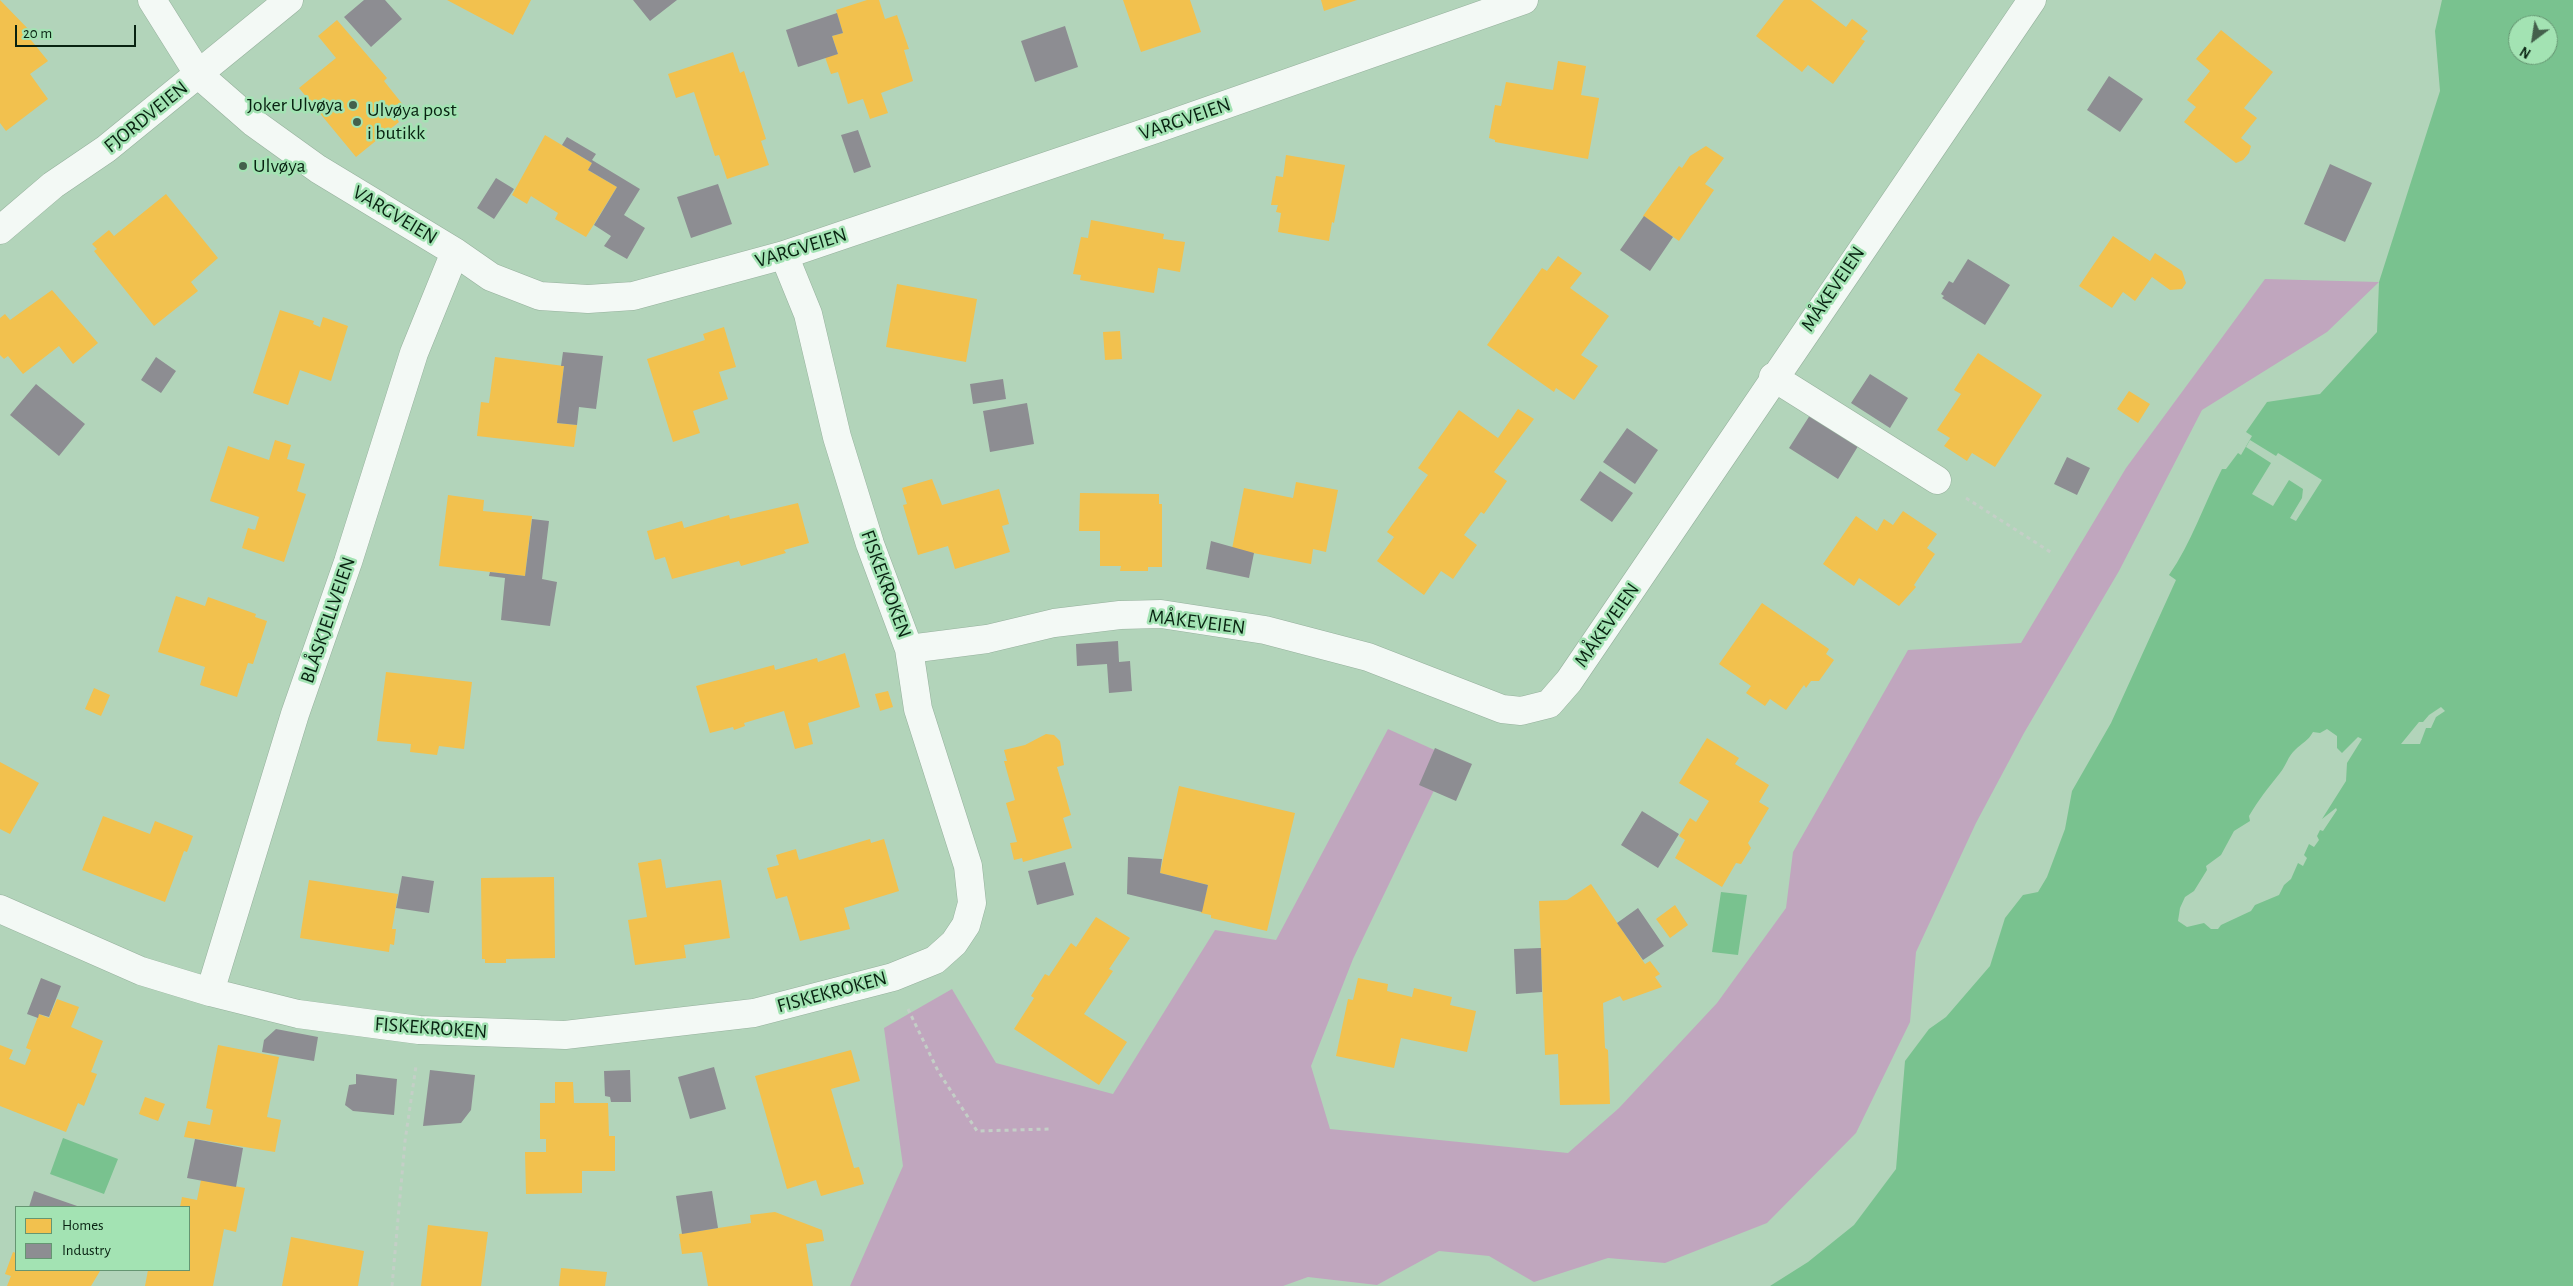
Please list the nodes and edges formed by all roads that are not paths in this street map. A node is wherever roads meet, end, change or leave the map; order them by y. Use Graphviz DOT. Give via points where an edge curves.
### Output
graph roads {
  1 [pos="152,0"];
  2 [pos="289,0"];
  3 [pos="1524,0"];
  4 [pos="2032,0"];
  5 [pos="199,74"];
  6 [pos="0,230"];
  7 [pos="455,252"];
  8 [pos="784,255"];
  9 [pos="1773,377"];
  10 [pos="1937,480"];
  11 [pos="909,649"];
  12 [pos="0,909"];
  13 [pos="210,992"];
  1 -- 5 [label="street, VARGVEIEN"];
  2 -- 5 [label="street, FJORDVEIEN"];
  3 -- 8 [label="street, VARGVEIEN"];
  4 -- 9 [label="street, MÅKEVEIEN"];
  5 -- 6 [label="street, FJORDVEIEN" via="106,149 53,185"];
  5 -- 7 [label="street, VARGVEIEN" via="254,123 318,169"];
  7 -- 8 [label="street, VARGVEIEN" via="490,277 540,296 588,299 632,296"];
  7 -- 13 [label="street, BLÅSKJELLVEIEN" via="414,353 296,714"];
  8 -- 11 [label="street, FISKEKROKEN" via="808,314 838,437 870,544"];
  9 -- 10 [label="street"];
  9 -- 11 [label="street, MÅKEVEIEN" via="1662,546 1549,704 1521,711 1502,709 1368,657 1265,630 1161,614 1120,615 1054,624 987,639"];
  11 -- 13 [label="street, FISKEKROKEN" via="918,709 968,866 972,903 966,925 954,943 935,960 893,977 754,1012 565,1035 419,1030 298,1014"];
  12 -- 13 [label="street, FISKEKROKEN" via="141,970"];
}
